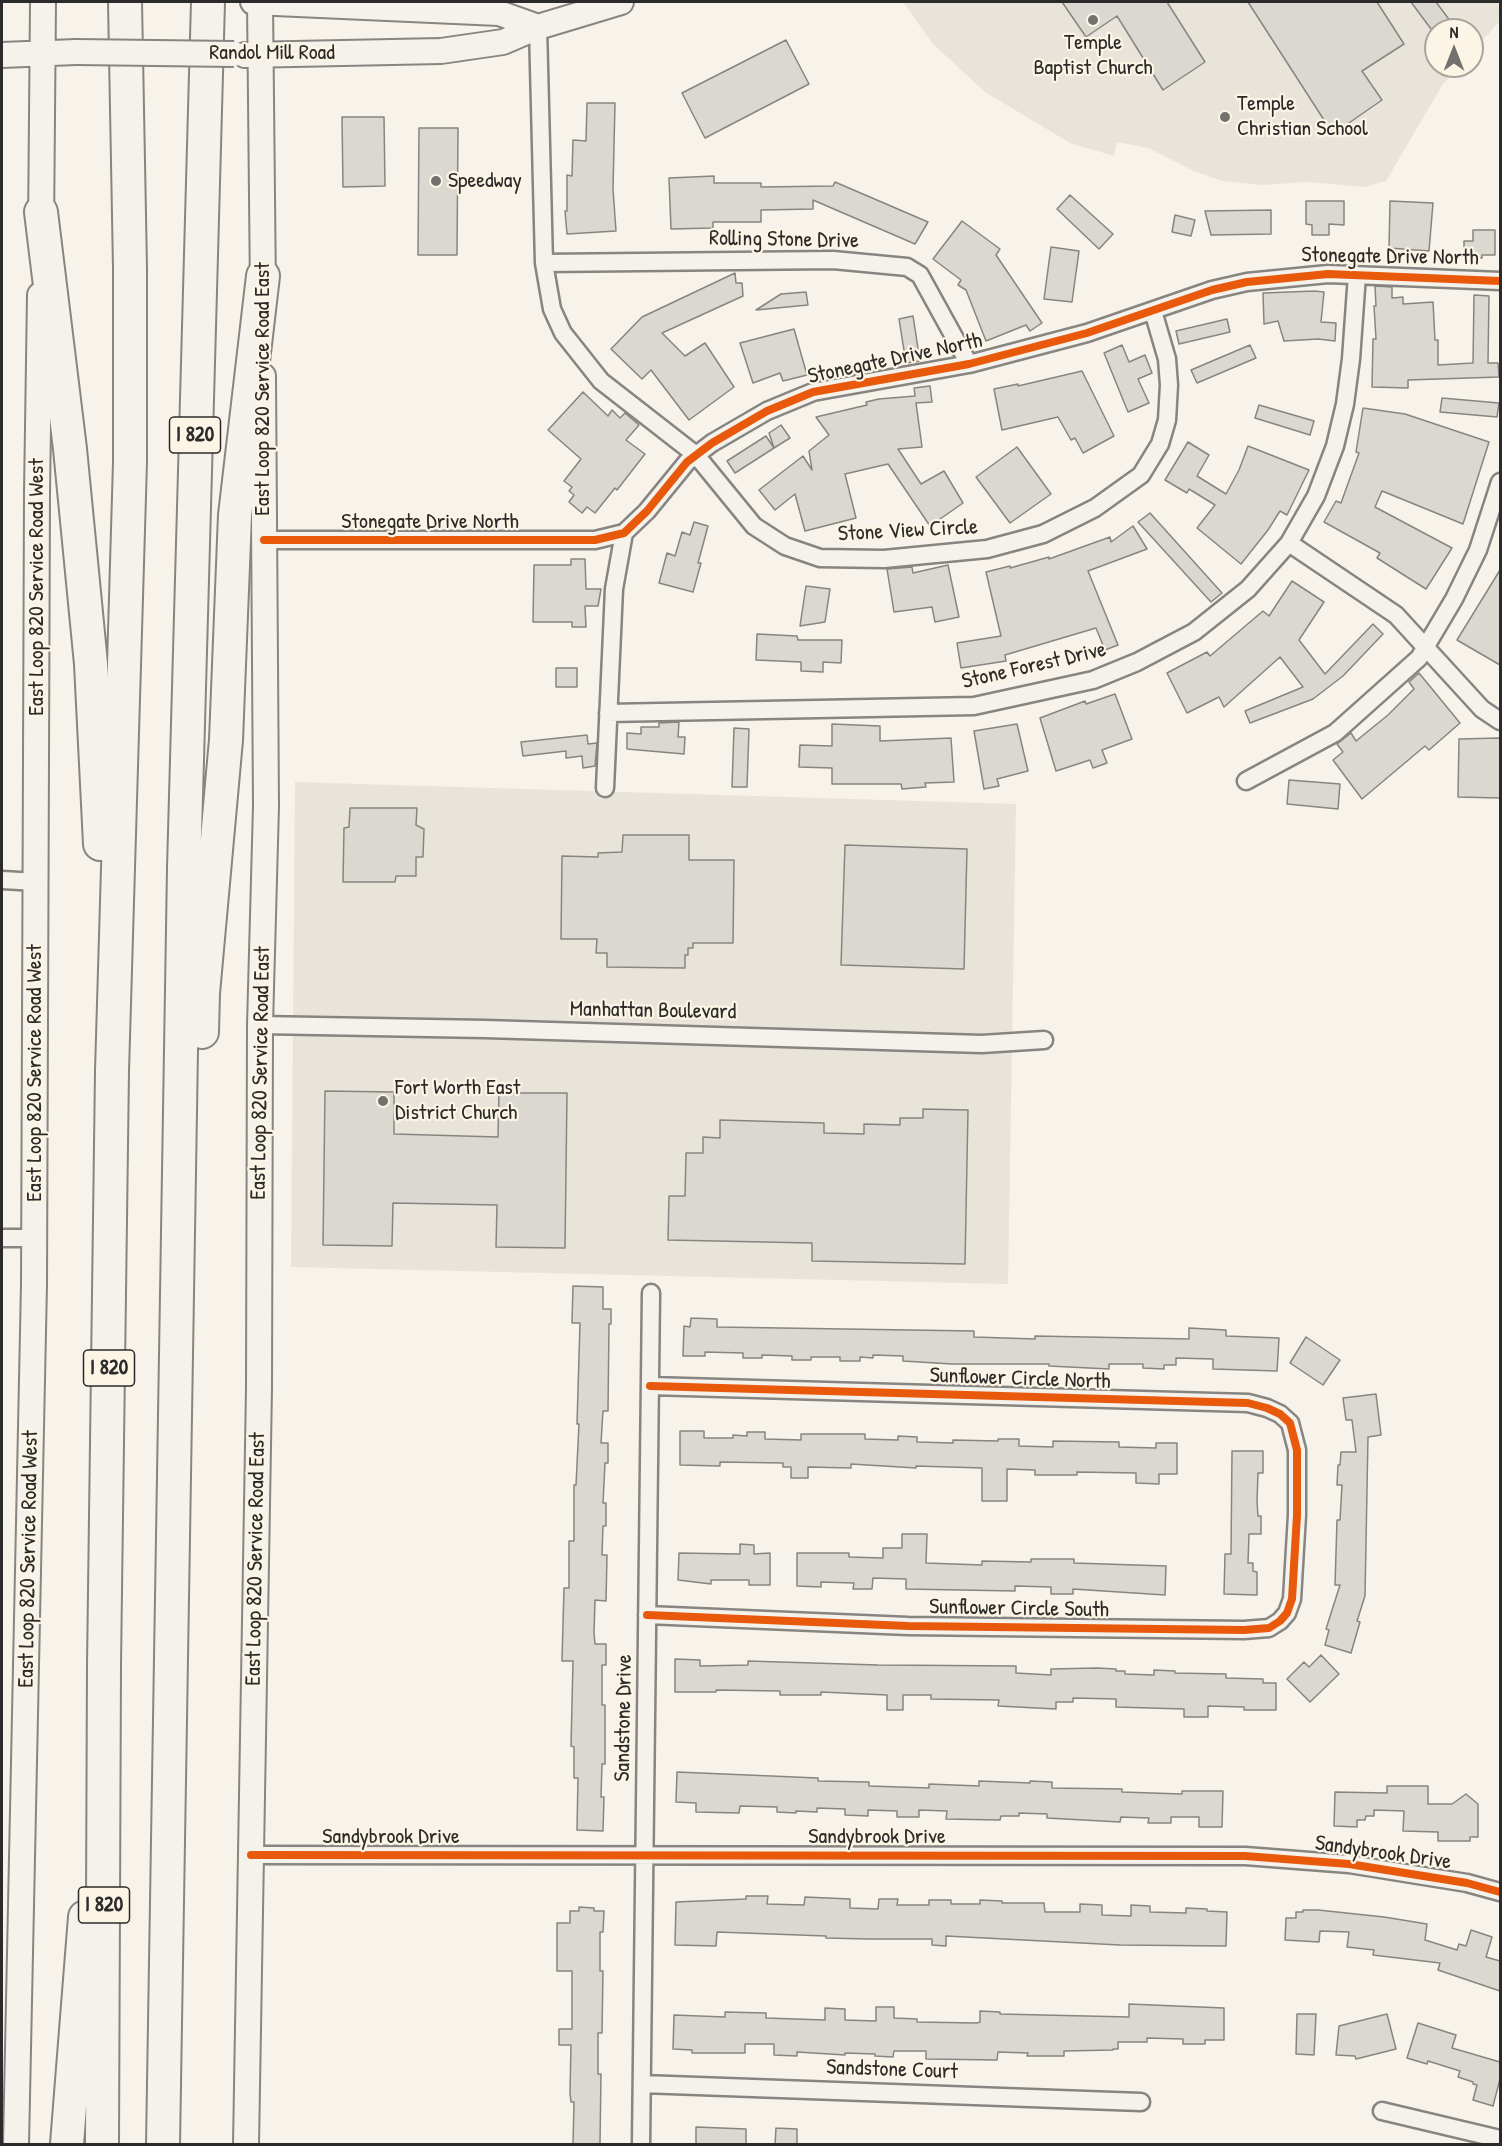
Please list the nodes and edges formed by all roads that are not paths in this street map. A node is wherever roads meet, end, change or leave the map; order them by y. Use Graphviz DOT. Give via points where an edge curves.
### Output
graph roads {
  1 [pos="43,2"];
  2 [pos="125,2"];
  3 [pos="208,2"];
  4 [pos="253,2"];
  5 [pos="260,2"];
  6 [pos="621,2"];
  7 [pos="538,27"];
  8 [pos="42,54"];
  9 [pos="2,55"];
  10 [pos="261,55"];
  11 [pos="41,212"];
  12 [pos="544,262"];
  13 [pos="1357,275"];
  14 [pos="263,276"];
  15 [pos="1500,281"];
  16 [pos="1153,311"];
  17 [pos="969,364"];
  18 [pos="696,455"];
  19 [pos="1500,482"];
  20 [pos="624,533"];
  21 [pos="264,540"];
  22 [pos="1289,543"];
  23 [pos="1426,646"];
  24 [pos="608,713"];
  25 [pos="1500,721"];
  26 [pos="1246,781"];
  27 [pos="605,788"];
  28 [pos="2,880"];
  29 [pos="37,882"];
  30 [pos="260,1025"];
  31 [pos="1044,1040"];
  32 [pos="112,1071"];
  33 [pos="2,1238"];
  34 [pos="34,1238"];
  35 [pos="651,1293"];
  36 [pos="650,1386"];
  37 [pos="174,1441"];
  38 [pos="1298,1515"];
  39 [pos="647,1615"];
  40 [pos="104,1665"];
  41 [pos="251,1855"];
  42 [pos="645,1855"];
  43 [pos="1500,1892"];
  44 [pos="165,1923"];
  45 [pos="642,2084"];
  46 [pos="1141,2102"];
  47 [pos="1382,2110"];
  48 [pos="1500,2139"];
  49 [pos="16,2145"];
  50 [pos="67,2145"];
  51 [pos="102,2145"];
  52 [pos="162,2145"];
  53 [pos="185,2145"];
  54 [pos="246,2145"];
  55 [pos="641,2145"];
  1 -- 8 [label="main road, East Loop 820 Service Road West"];
  2 -- 32 [label="highway, I 820" via="130,462"];
  3 -- 37 [label="highway, I 820" via="184,868"];
  4 -- 5 [label="main road, Randol Mill Road"];
  5 -- 7 [label="main road, Randol Mill Road" via="499,14"];
  5 -- 10 [label="main road, East Loop 820 Service Road East"];
  6 -- 7 [label="main road, Randol Mill Road"];
  7 -- 10 [label="main road, Randol Mill Road" via="503,42 441,51"];
  7 -- 12 [label="street, Stone View Circle"];
  8 -- 9 [label="main road, Randol Mill Road"];
  8 -- 10 [label="main road, Randol Mill Road, bridge"];
  8 -- 11 [label="main road, East Loop 820 Service Road West"];
  10 -- 14 [label="main road, East Loop 820 Service Road East"];
  11 -- 29 [label="main road, East Loop 820 Service Road West"];
  11 -- 32 [label="highway" via="91,664"];
  12 -- 17 [label="street, Rolling Stone Drive" via="833,260 907,267 920,275"];
  12 -- 18 [label="street, Stone View Circle" via="552,309 563,333 601,381"];
  13 -- 15 [label="street, Stonegate Drive North"];
  13 -- 16 [label="street, Stonegate Drive North" via="1247,282"];
  13 -- 22 [label="street, Stone Forest Drive" via="1352,359 1343,415 1316,496"];
  14 -- 21 [label="main road, East Loop 820 Service Road East"];
  14 -- 37 [label="highway" via="235,515 226,740 203,993 193,1385"];
  16 -- 17 [label="street, Stonegate Drive North"];
  16 -- 18 [label="street, Stone View Circle" via="1167,359 1169,385 1167,420 1160,444 1141,475 1095,508 1043,534 987,549 884,559 820,558 785,546 754,526"];
  17 -- 18 [label="street, Stonegate Drive North" via="813,392 767,411"];
  18 -- 20 [label="street, Stonegate Drive North"];
  19 -- 23 [label="street" via="1478,550 1455,599"];
  20 -- 21 [label="street, Stonegate Drive North" via="595,540"];
  20 -- 24 [label="street" via="614,589"];
  21 -- 30 [label="main road, East Loop 820 Service Road East" via="266,806"];
  22 -- 23 [label="street" via="1396,615"];
  22 -- 24 [label="street, Stone Forest Drive" via="1248,589 1194,632 1094,680 974,706"];
  23 -- 25 [label="street" via="1482,708"];
  23 -- 26 [label="street" via="1419,658 1335,733"];
  24 -- 27 [label="street"];
  28 -- 29 [label="street"];
  29 -- 34 [label="main road, East Loop 820 Service Road West"];
  30 -- 31 [label="street, Manhattan Boulevard" via="982,1044"];
  30 -- 41 [label="main road, East Loop 820 Service Road East"];
  32 -- 40 [label="highway, I 820"];
  33 -- 34 [label="street"];
  34 -- 49 [label="main road, East Loop 820 Service Road West"];
  35 -- 36 [label="street, Sandstone Drive"];
  36 -- 38 [label="street, Sunflower Circle North" via="1248,1403 1280,1414 1290,1424 1297,1450"];
  36 -- 39 [label="street, Sandstone Drive"];
  37 -- 44 [label="highway, I 820"];
  38 -- 39 [label="street, Sunflower Circle South" via="1292,1599 1287,1613 1269,1628 908,1626"];
  39 -- 42 [label="street, Sandstone Drive"];
  40 -- 50 [label="highway"];
  40 -- 51 [label="highway, I 820"];
  41 -- 42 [label="street, Sandybrook Drive"];
  41 -- 54 [label="main road, East Loop 820 Service Road East"];
  42 -- 43 [label="street, Sandybrook Drive" via="1245,1856 1349,1864 1467,1882"];
  42 -- 45 [label="street, Sandstone Drive"];
  44 -- 52 [label="highway, I 820"];
  44 -- 53 [label="highway"];
  45 -- 46 [label="street, Sandstone Court"];
  45 -- 55 [label="street, Sandstone Drive"];
  47 -- 48 [label="street"];
}
